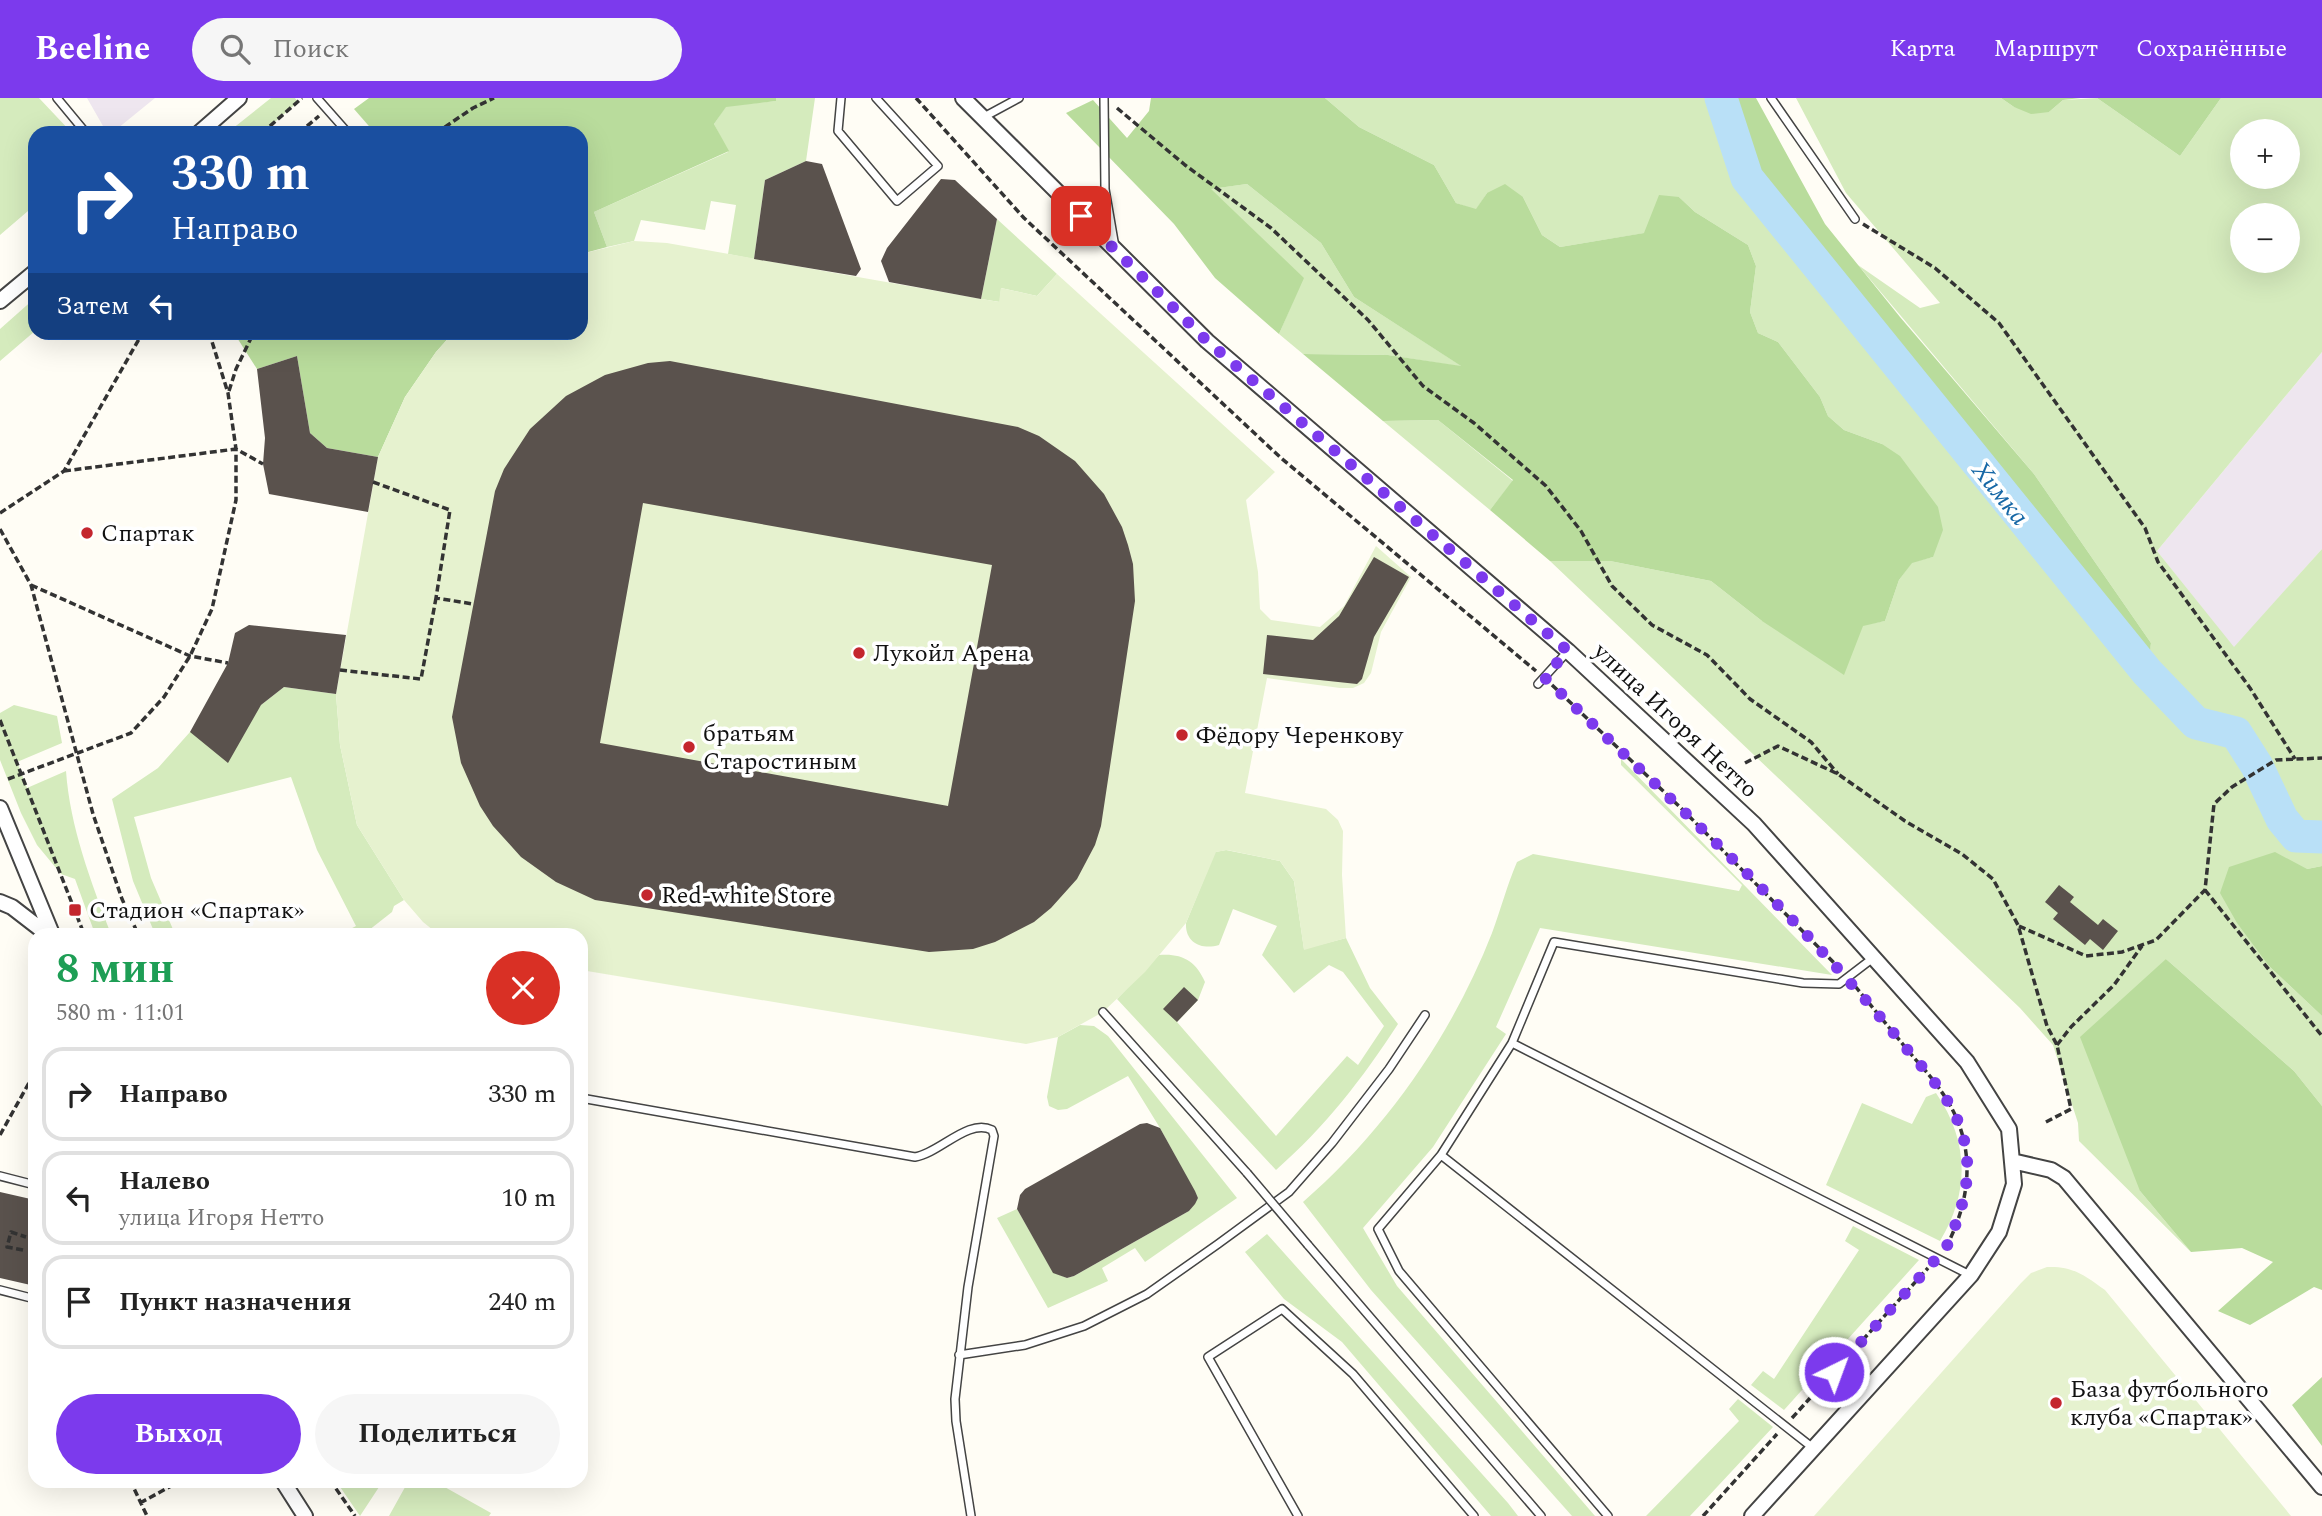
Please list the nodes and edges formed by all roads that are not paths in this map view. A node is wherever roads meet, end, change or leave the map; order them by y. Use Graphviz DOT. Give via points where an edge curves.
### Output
graph roads {
  1 [pos="57,98"];
  2 [pos="239,98"];
  3 [pos="317,98"];
  4 [pos="841,98"];
  5 [pos="876,98"];
  6 [pos="963,98"];
  7 [pos="1019,98"];
  8 [pos="1104,98"];
  9 [pos="1771,98"];
  10 [pos="982,118"];
  11 [pos="80,126"];
  12 [pos="207,126"];
  13 [pos="342,126"];
  14 [pos="1856,219"];
  15 [pos="1116,251"];
  16 [pos="28,278"];
  17 [pos="0,301"];
  18 [pos="1568,651"];
  19 [pos="1538,684"];
  20 [pos="0,808"];
  21 [pos="0,902"];
  22 [pos="42,928"];
  23 [pos="48,928"];
  24 [pos="1874,958"];
  25 [pos="1103,1012"];
  26 [pos="1425,1015"];
  27 [pos="1512,1043"];
  28 [pos="588,1099"];
  29 [pos="1441,1155"];
  30 [pos="2012,1161"];
  31 [pos="0,1176"];
  32 [pos="28,1183"];
  33 [pos="1971,1275"];
  34 [pos="0,1290"];
  35 [pos="28,1297"];
  36 [pos="959,1355"];
  37 [pos="1814,1449"];
  38 [pos="2322,1487"];
  39 [pos="287,1488"];
  40 [pos="305,1516"];
  41 [pos="971,1516"];
  42 [pos="1298,1516"];
  43 [pos="1474,1516"];
  44 [pos="1541,1516"];
  45 [pos="1608,1516"];
  46 [pos="1752,1516"];
  1 -- 11 [label="lane"];
  2 -- 12 [label="street"];
  3 -- 13 [label="lane"];
  4 -- 5 [label="lane" via="838,131 897,201 938,166"];
  6 -- 10 [label="street, улица Игоря Нетто"];
  7 -- 10 [label="lane"];
  8 -- 15 [label="lane" via="1105,188"];
  9 -- 14 [label="lane"];
  10 -- 15 [label="street, улица Игоря Нетто"];
  15 -- 18 [label="street, улица Игоря Нетто" via="1207,341"];
  16 -- 17 [label="street"];
  18 -- 19 [label="lane"];
  18 -- 24 [label="street, улица Игоря Нетто" via="1754,824"];
  20 -- 23 [label="street"];
  21 -- 22 [label="street"];
  24 -- 27 [label="lane" via="1839,984 1803,983 1554,943"];
  24 -- 30 [label="street, улица Игоря Нетто" via="1967,1062 2009,1129"];
  25 -- 44 [label="lane, bridge"];
  26 -- 36 [label="lane" via="1390,1069 1289,1192 1147,1294 1084,1326 1025,1345"];
  27 -- 29 [label="lane"];
  27 -- 33 [label="lane"];
  28 -- 36 [label="lane" via="915,1157 927,1155 967,1130 992,1130"];
  29 -- 37 [label="lane"];
  29 -- 45 [label="lane" via="1378,1229 1399,1271"];
  30 -- 33 [label="street" via="2014,1184 1999,1232"];
  30 -- 38 [label="street" via="2051,1170 2064,1178"];
  31 -- 32 [label="lane"];
  33 -- 37 [label="street"];
  34 -- 35 [label="lane"];
  36 -- 41 [label="lane" via="957,1421"];
  37 -- 46 [label="street"];
  39 -- 40 [label="street"];
  42 -- 43 [label="lane" via="1208,1357 1282,1309 1353,1374"];
}
